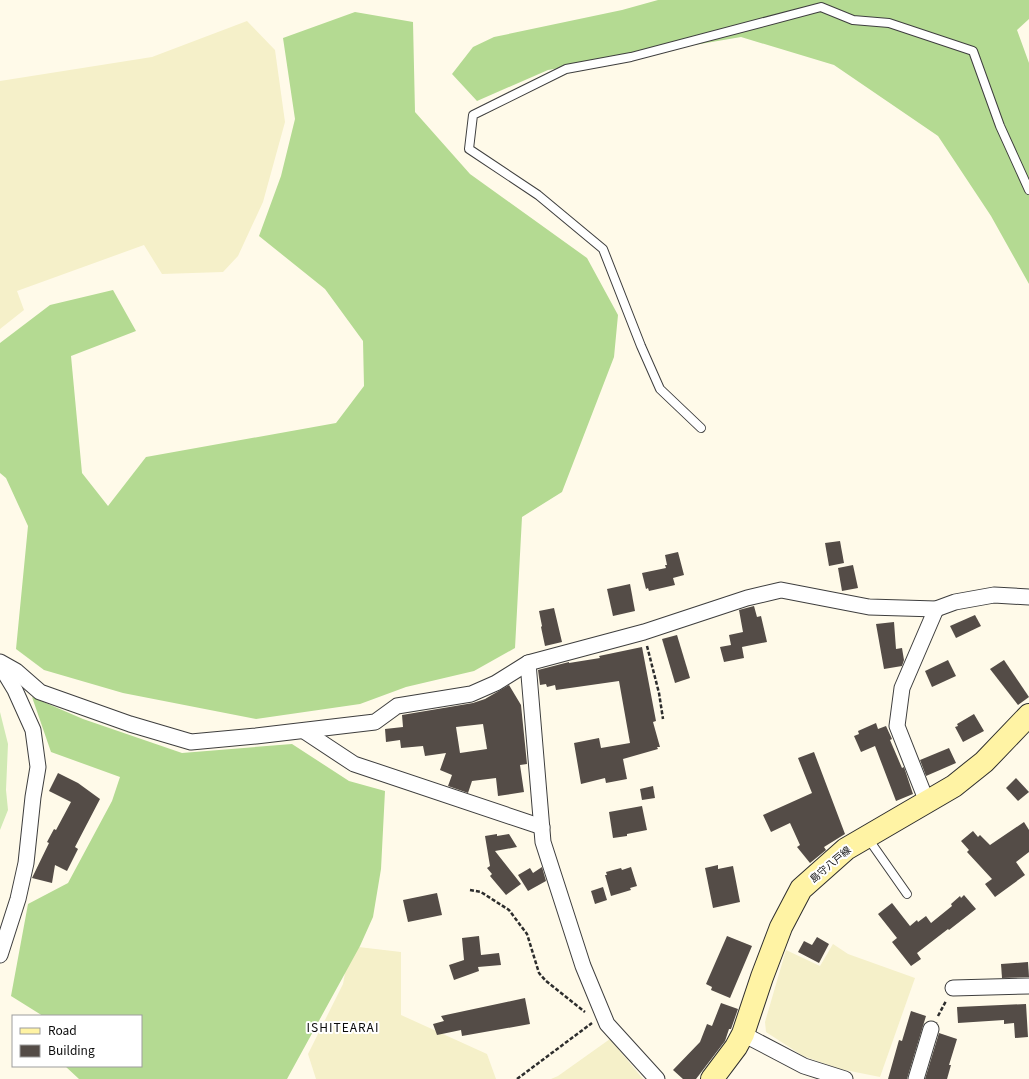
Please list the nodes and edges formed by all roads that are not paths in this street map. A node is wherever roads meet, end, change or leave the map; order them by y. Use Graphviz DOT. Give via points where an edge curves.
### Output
graph roads {
  1 [pos="1029,190"];
  2 [pos="701,428"];
  3 [pos="1029,597"];
  4 [pos="936,609"];
  5 [pos="0,662"];
  6 [pos="528,662"];
  7 [pos="0,665"];
  8 [pos="1029,716"];
  9 [pos="304,731"];
  10 [pos="927,802"];
  11 [pos="542,827"];
  12 [pos="866,836"];
  13 [pos="907,894"];
  14 [pos="0,955"];
  15 [pos="1029,986"];
  16 [pos="953,988"];
  17 [pos="931,1029"];
  18 [pos="743,1034"];
  19 [pos="657,1079"];
  20 [pos="712,1079"];
  21 [pos="845,1079"];
  22 [pos="916,1079"];
  1 -- 2 [label="lane" via="1000,126 973,51 889,23 853,20 820,7 631,57 566,69 473,115 469,149 538,195 603,250 660,389"];
  3 -- 4 [label="street" via="994,595 955,602"];
  4 -- 6 [label="street" via="869,607 781,590 747,598 644,632"];
  4 -- 10 [label="street" via="902,688 897,726"];
  5 -- 9 [label="street" via="16,671 40,692 130,724 191,742"];
  6 -- 9 [label="street" via="496,683 471,694 397,706 375,722"];
  6 -- 11 [label="street"];
  7 -- 14 [label="street" via="15,690 33,730 38,767 26,862 18,899"];
  8 -- 10 [label="main road, 島守八戸線" via="984,762 954,786"];
  9 -- 11 [label="street" via="354,764"];
  10 -- 12 [label="main road, 島守八戸線"];
  11 -- 19 [label="street" via="544,842 601,1019"];
  12 -- 13 [label="lane"];
  12 -- 18 [label="main road, 島守八戸線" via="846,849 801,889 781,927"];
  15 -- 16 [label="street"];
  17 -- 22 [label="street"];
  18 -- 20 [label="main road, 島守八戸線"];
  18 -- 21 [label="street" via="804,1066"];
}
